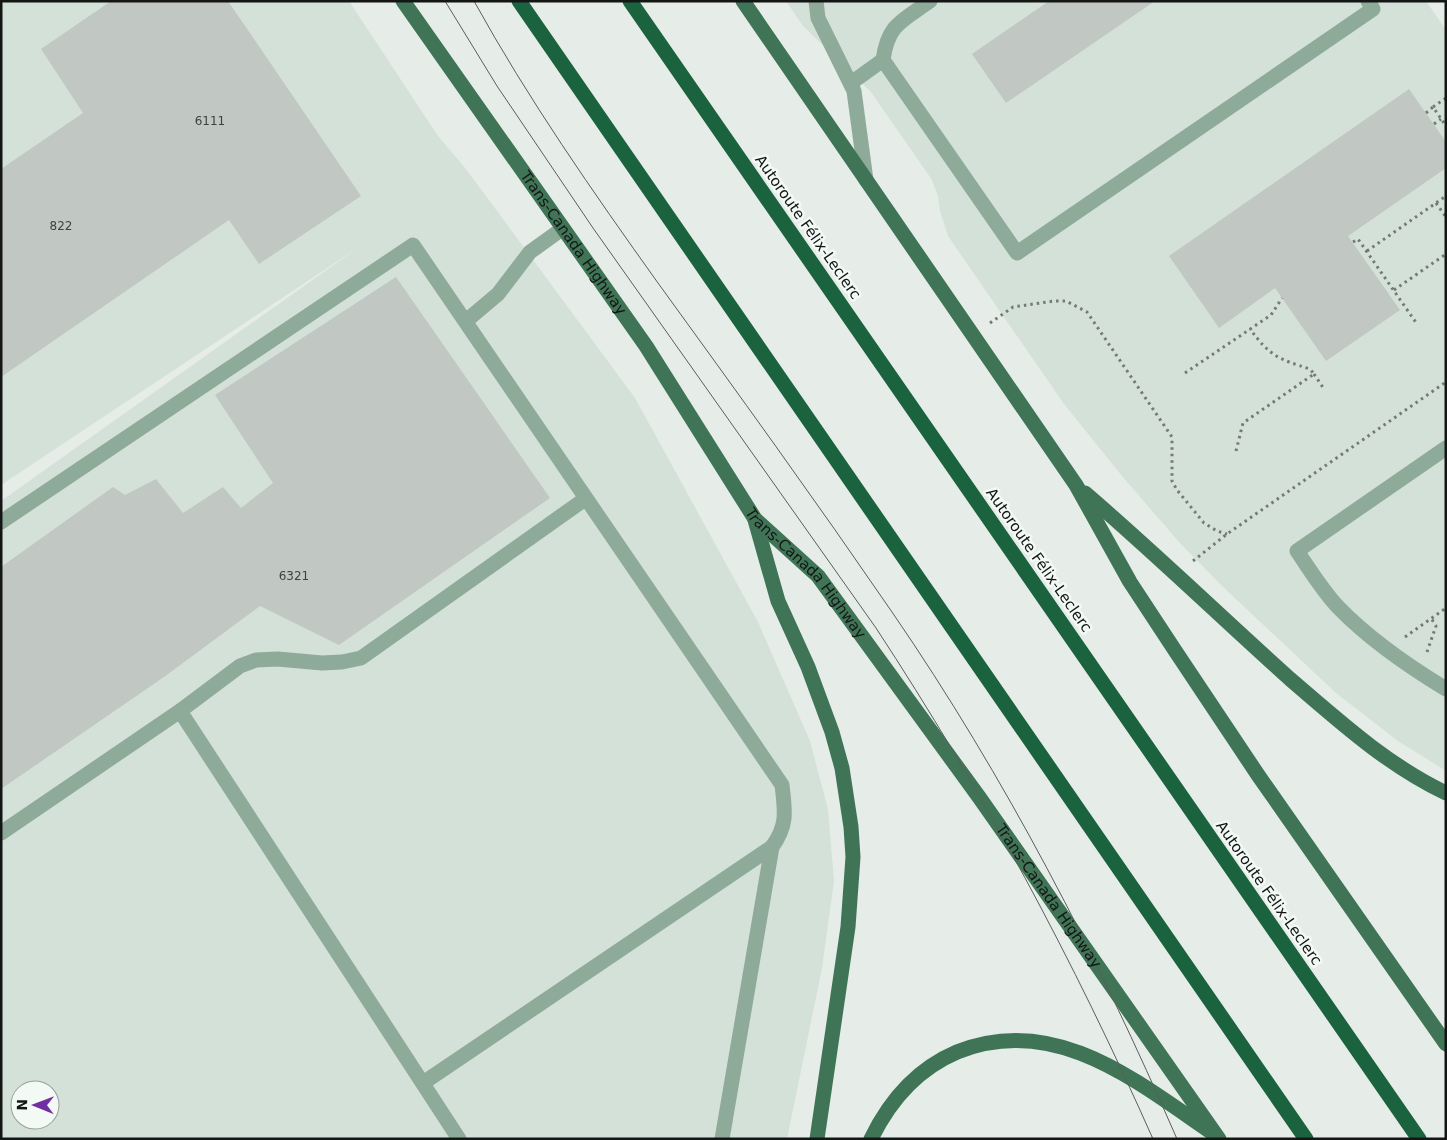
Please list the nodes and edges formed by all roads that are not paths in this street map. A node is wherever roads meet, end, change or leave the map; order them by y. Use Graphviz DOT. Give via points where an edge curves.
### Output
graph roads {
  1 [pos="403,1"];
  2 [pos="519,1"];
  3 [pos="630,1"];
  4 [pos="743,1"];
  5 [pos="816,1"];
  6 [pos="930,1"];
  7 [pos="1368,1"];
  8 [pos="883,60"];
  9 [pos="851,83"];
  10 [pos="866,180"];
  11 [pos="562,229"];
  12 [pos="466,321"];
  13 [pos="1446,448"];
  14 [pos="1076,485"];
  15 [pos="586,499"];
  16 [pos="755,519"];
  17 [pos="1,522"];
  18 [pos="1446,689"];
  19 [pos="180,712"];
  20 [pos="1446,793"];
  21 [pos="1,833"];
  22 [pos="772,848"];
  23 [pos="1446,1044"];
  24 [pos="423,1083"];
  25 [pos="1219,1138"];
  26 [pos="459,1139"];
  27 [pos="722,1139"];
  28 [pos="816,1139"];
  29 [pos="871,1139"];
  30 [pos="1306,1139"];
  31 [pos="1419,1139"];
  1 -- 11 [label="main road, Trans-Canada Highway"];
  2 -- 30 [label="highway"];
  3 -- 31 [label="highway, Autoroute Félix-Leclerc"];
  4 -- 10 [label="main road"];
  5 -- 9 [label="lane" via="818,18"];
  6 -- 8 [label="lane" via="890,32"];
  7 -- 8 [label="lane" via="1373,8 1017,253"];
  8 -- 9 [label="lane"];
  9 -- 10 [label="lane"];
  10 -- 14 [label="main road"];
  11 -- 12 [label="lane" via="530,252 498,294"];
  11 -- 16 [label="main road, Trans-Canada Highway" via="646,346"];
  12 -- 15 [label="lane"];
  12 -- 17 [label="lane" via="413,245"];
  13 -- 18 [label="lane" via="1297,551 1324,590 1346,614 1396,656"];
  14 -- 20 [label="main road" via="1160,557 1226,622 1334,717 1378,752"];
  14 -- 23 [label="main road" via="1130,582 1174,649"];
  15 -- 19 [label="lane" via="361,658 322,663 256,660 240,666"];
  15 -- 22 [label="lane" via="782,785 786,814 781,835"];
  16 -- 25 [label="main road, Trans-Canada Highway" via="818,576"];
  16 -- 28 [label="main road" via="778,601 808,667 832,732 842,768 851,827 852,891 848,927"];
  19 -- 21 [label="lane"];
  19 -- 24 [label="lane"];
  22 -- 24 [label="lane"];
  22 -- 27 [label="lane"];
  24 -- 26 [label="lane"];
  25 -- 29 [label="main road" via="1127,1075 1059,1045 1027,1040 972,1046 943,1058 898,1095"];
}
